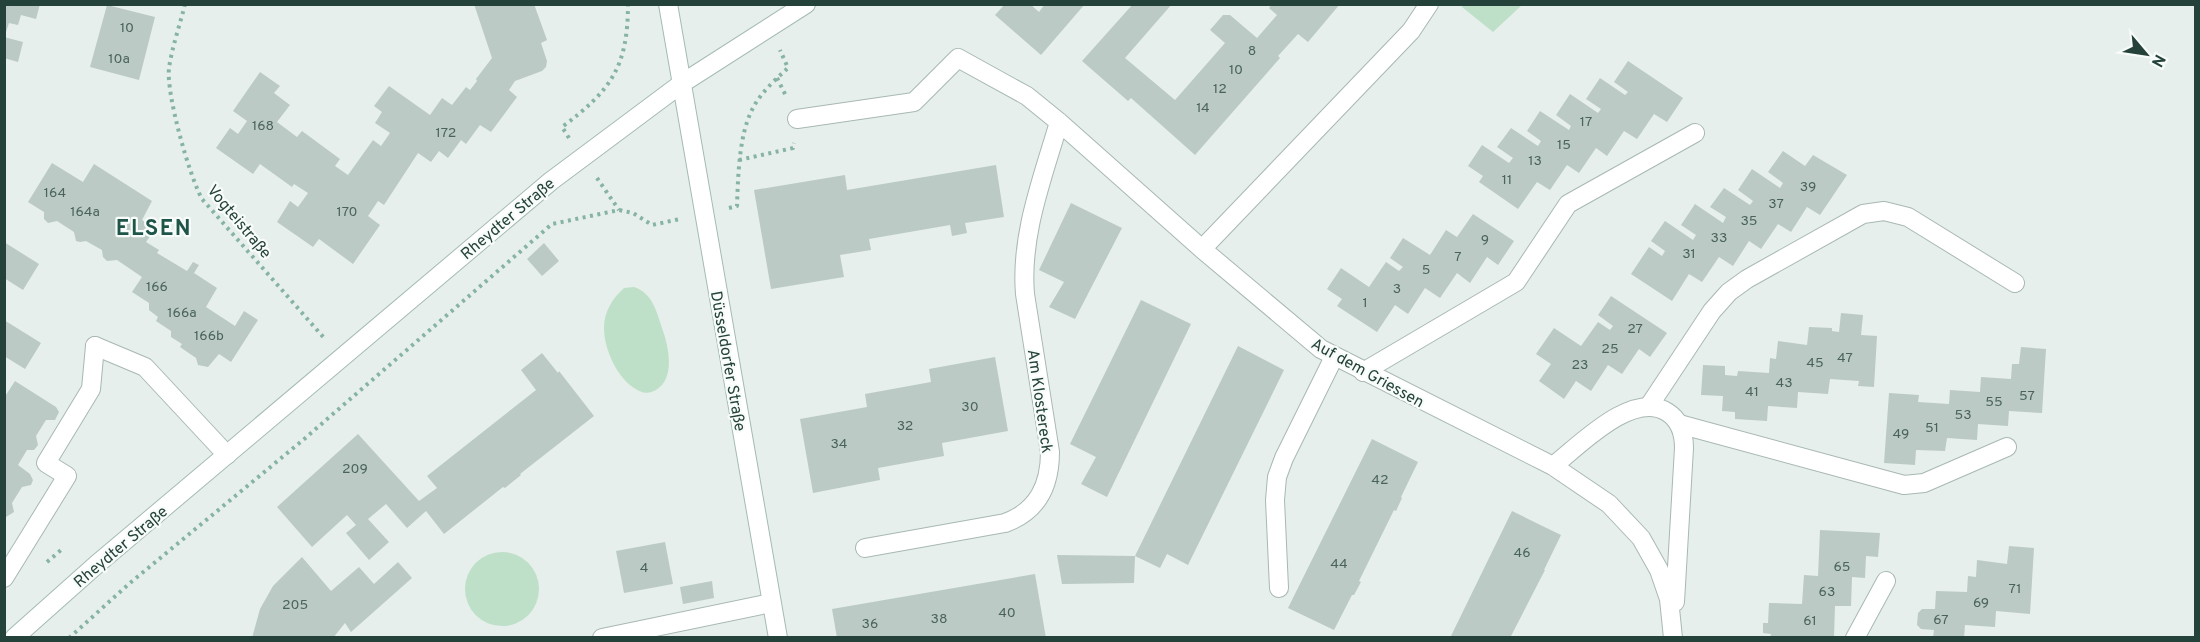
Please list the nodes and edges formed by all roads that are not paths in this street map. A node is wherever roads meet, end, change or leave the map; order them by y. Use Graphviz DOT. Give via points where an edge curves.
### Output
graph roads {
  1 [pos="668,4"];
  2 [pos="806,4"];
  3 [pos="1429,4"];
  4 [pos="681,84"];
  5 [pos="797,119"];
  6 [pos="1059,122"];
  7 [pos="1695,133"];
  8 [pos="1202,249"];
  9 [pos="2015,283"];
  10 [pos="1334,357"];
  11 [pos="1363,372"];
  12 [pos="1649,406"];
  13 [pos="1679,424"];
  14 [pos="2007,447"];
  15 [pos="227,455"];
  16 [pos="1553,466"];
  17 [pos="865,548"];
  18 [pos="4,578"];
  19 [pos="1886,581"];
  20 [pos="1279,588"];
  21 [pos="771,603"];
  22 [pos="1673,634"];
  23 [pos="14,638"];
  24 [pos="602,638"];
  25 [pos="778,638"];
  26 [pos="1856,638"];
  1 -- 4 [label="street, Düsseldorfer Straße"];
  2 -- 4 [label="street, Rheydter Straße"];
  3 -- 8 [label="street" via="1411,31"];
  4 -- 15 [label="street, Rheydter Straße" via="551,181"];
  4 -- 21 [label="street, Düsseldorfer Straße"];
  5 -- 6 [label="street" via="914,102 958,58 1027,96"];
  6 -- 8 [label="street"];
  6 -- 17 [label="street, Am Klostereck" via="1030,222 1024,270 1050,452 1045,488 1034,506 1017,519"];
  7 -- 11 [label="street" via="1568,204 1516,282"];
  8 -- 10 [label="street, Auf dem Griessen"];
  9 -- 12 [label="street" via="1908,217 1884,211 1863,214 1729,292 1712,311"];
  10 -- 11 [label="street, Auf dem Griessen"];
  10 -- 20 [label="street" via="1277,477"];
  11 -- 16 [label="street, Auf dem Griessen"];
  12 -- 13 [label="street" via="1666,411"];
  12 -- 16 [label="street" via="1614,419"];
  13 -- 14 [label="street" via="1904,485 1924,483"];
  13 -- 22 [label="street, Auf dem Griessen" via="1684,448"];
  15 -- 18 [label="street" via="145,367 95,346 91,389 46,463 67,476"];
  15 -- 23 [label="street, Rheydter Straße"];
  16 -- 22 [label="street, Auf dem Griessen" via="1609,504 1641,538 1664,584"];
  19 -- 26 [label="street"];
  21 -- 24 [label="street"];
  21 -- 25 [label="street, Düsseldorfer Straße"];
}
